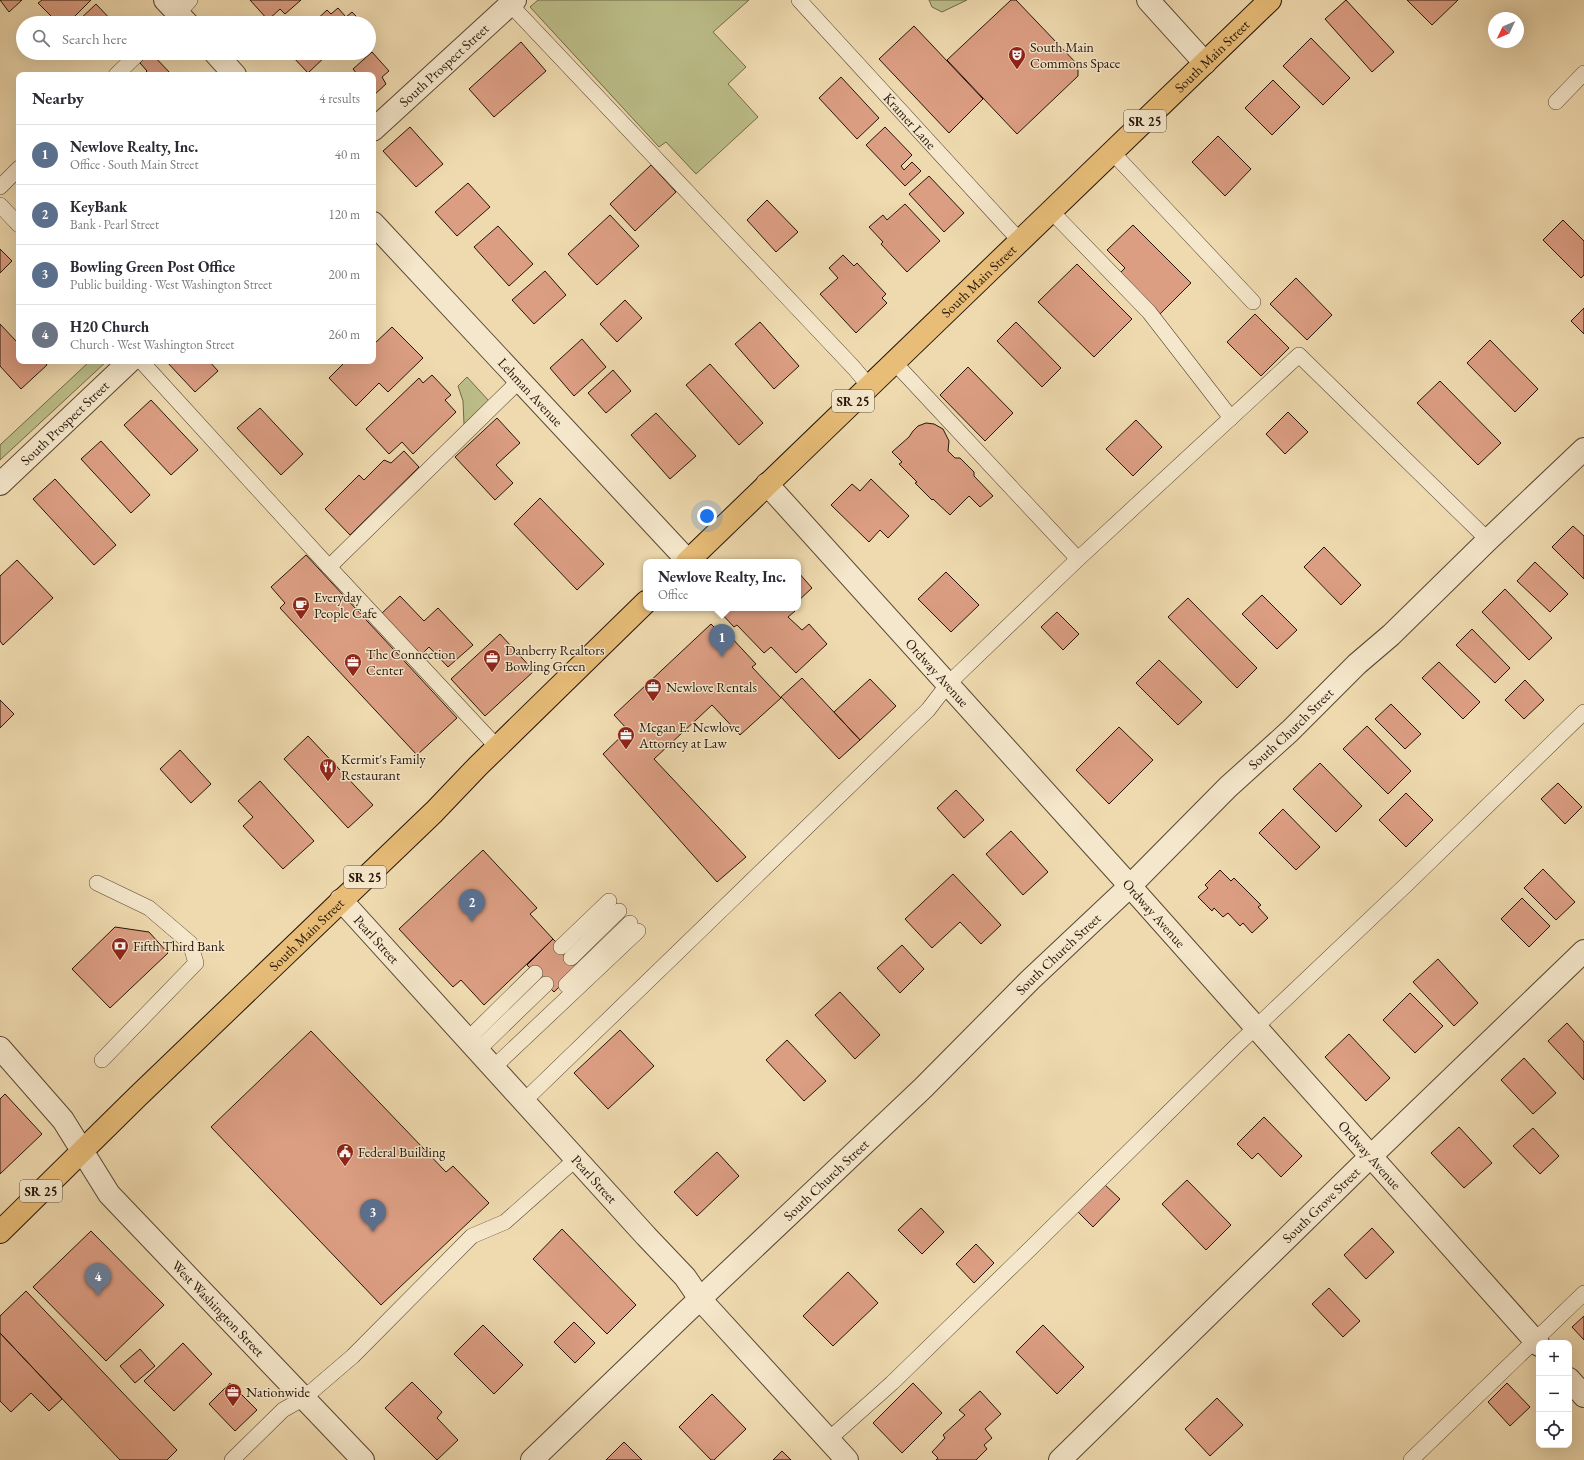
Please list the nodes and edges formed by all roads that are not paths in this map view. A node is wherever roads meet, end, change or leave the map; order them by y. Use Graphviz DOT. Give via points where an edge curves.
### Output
graph roads {
  1 [pos="799,0"];
  2 [pos="1148,0"];
  3 [pos="1270,0"];
  4 [pos="510,1"];
  5 [pos="131,60"];
  6 [pos="221,60"];
  7 [pos="1205,63"];
  8 [pos="119,72"];
  9 [pos="232,72"];
  10 [pos="1584,73"];
  11 [pos="1556,102"];
  12 [pos="376,127"];
  13 [pos="1112,152"];
  14 [pos="16,171"];
  15 [pos="0,187"];
  16 [pos="1051,211"];
  17 [pos="2,212"];
  18 [pos="16,223"];
  19 [pos="376,226"];
  20 [pos="1020,241"];
  21 [pos="1254,302"];
  22 [pos="894,362"];
  23 [pos="127,364"];
  24 [pos="144,364"];
  25 [pos="519,381"];
  26 [pos="869,386"];
  27 [pos="1231,418"];
  28 [pos="1584,449"];
  29 [pos="0,484"];
  30 [pos="767,484"];
  31 [pos="1488,540"];
  32 [pos="685,559"];
  33 [pos="689,559"];
  34 [pos="1078,559"];
  35 [pos="329,568"];
  36 [pos="643,605"];
  37 [pos="948,684"];
  38 [pos="1584,712"];
  39 [pos="497,747"];
  40 [pos="97,883"];
  41 [pos="1130,886"];
  42 [pos="341,900"];
  43 [pos="614,906"];
  44 [pos="634,927"];
  45 [pos="1584,952"];
  46 [pos="566,953"];
  47 [pos="535,973"];
  48 [pos="546,984"];
  49 [pos="1256,1027"];
  50 [pos="0,1048"];
  51 [pos="482,1054"];
  52 [pos="102,1060"];
  53 [pos="524,1101"];
  54 [pos="82,1151"];
  55 [pos="1371,1156"];
  56 [pos="576,1159"];
  57 [pos="0,1232"];
  58 [pos="1584,1293"];
  59 [pos="700,1299"];
  60 [pos="1540,1340"];
  61 [pos="1536,1342"];
  62 [pos="1536,1344"];
  63 [pos="1572,1382"];
  64 [pos="1584,1396"];
  65 [pos="304,1398"];
  66 [pos="828,1440"];
  67 [pos="232,1460"];
  68 [pos="363,1460"];
  69 [pos="532,1460"];
  70 [pos="847,1460"];
  71 [pos="1060,1460"];
  72 [pos="1411,1460"];
  1 -- 20 [label="lane, Kramer Lane"];
  2 -- 7 [label="street"];
  3 -- 7 [label="main road, South Main Street / SR 25"];
  4 -- 12 [label="street, South Prospect Street"];
  4 -- 26 [label="lane"];
  5 -- 8 [label="lane"];
  6 -- 9 [label="street"];
  7 -- 13 [label="main road, South Main Street / SR 25"];
  10 -- 11 [label="lane"];
  13 -- 16 [label="main road, South Main Street / SR 25"];
  13 -- 21 [label="lane"];
  14 -- 15 [label="lane"];
  16 -- 20 [label="main road, South Main Street / SR 25"];
  16 -- 27 [label="lane" via="1149,312"];
  17 -- 18 [label="lane"];
  19 -- 25 [label="street, Lehman Avenue"];
  20 -- 22 [label="main road, South Main Street / SR 25"];
  22 -- 26 [label="main road, South Main Street / SR 25"];
  22 -- 34 [label="lane"];
  23 -- 29 [label="street, South Prospect Street"];
  24 -- 35 [label="lane"];
  25 -- 32 [label="street, Lehman Avenue"];
  25 -- 35 [label="lane"];
  26 -- 30 [label="main road, South Main Street / SR 25"];
  27 -- 31 [label="lane" via="1299,355"];
  27 -- 34 [label="lane"];
  28 -- 31 [label="street, South Church Street"];
  30 -- 33 [label="main road, South Main Street / SR 25"];
  30 -- 37 [label="street, Ordway Avenue"];
  31 -- 41 [label="street, South Church Street" via="1290,731 1228,787"];
  34 -- 37 [label="lane"];
  35 -- 39 [label="lane"];
  36 -- 39 [label="main road, South Main Street / SR 25"];
  37 -- 41 [label="street, Ordway Avenue"];
  37 -- 53 [label="lane" via="928,710"];
  38 -- 49 [label="lane"];
  39 -- 42 [label="main road, South Main Street / SR 25" via="434,812"];
  40 -- 52 [label="lane" via="149,908 190,943 196,963"];
  41 -- 49 [label="street, Ordway Avenue"];
  41 -- 59 [label="street, South Church Street" via="1030,980 923,1088"];
  42 -- 51 [label="street, Pearl Street"];
  42 -- 54 [label="main road, South Main Street / SR 25"];
  43 -- 46 [label="lane"];
  44 -- 51 [label="lane"];
  45 -- 55 [label="street, South Grove Street"];
  47 -- 51 [label="lane"];
  48 -- 51 [label="lane"];
  49 -- 55 [label="street, Ordway Avenue"];
  49 -- 66 [label="lane" via="909,1367"];
  50 -- 54 [label="street, West Washington Street" via="63,1120"];
  51 -- 53 [label="street, Pearl Street"];
  53 -- 56 [label="street, Pearl Street"];
  54 -- 57 [label="main road, South Main Street / SR 25"];
  54 -- 65 [label="street, West Washington Street" via="109,1194"];
  55 -- 61 [label="street, Ordway Avenue"];
  55 -- 71 [label="street, South Grove Street"];
  56 -- 59 [label="street, Pearl Street" via="685,1277"];
  56 -- 65 [label="lane" via="505,1222 472,1236 358,1351"];
  58 -- 60 [label="lane"];
  59 -- 66 [label="street, Pearl Street"];
  59 -- 69 [label="street, South Church Street"];
  62 -- 72 [label="lane"];
  63 -- 64 [label="street"];
  65 -- 67 [label="lane" via="283,1410"];
  65 -- 68 [label="street, West Washington Street"];
  66 -- 70 [label="street, Pearl Street"];
}
